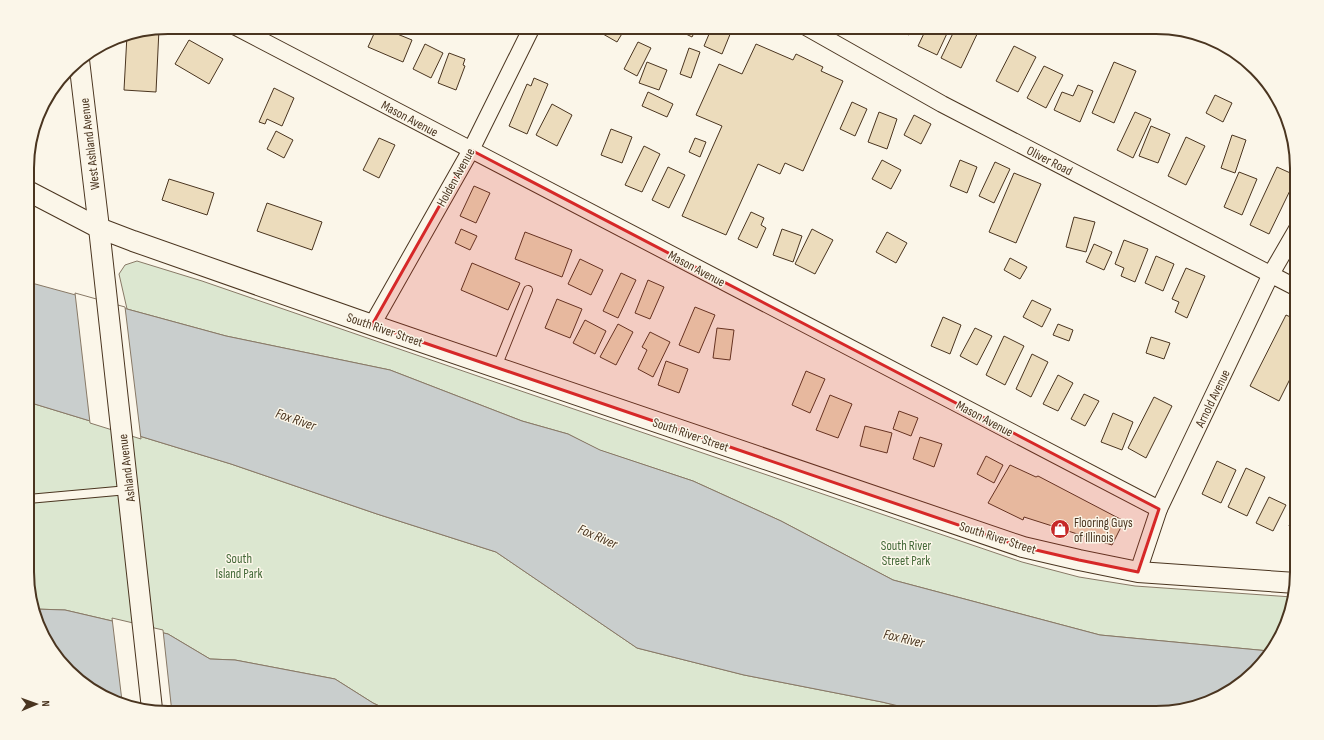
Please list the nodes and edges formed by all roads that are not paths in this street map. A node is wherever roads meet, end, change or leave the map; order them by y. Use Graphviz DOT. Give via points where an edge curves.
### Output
graph roads {
  1 [pos="249,34"];
  2 [pos="529,34"];
  3 [pos="818,34"];
  4 [pos="80,67"];
  5 [pos="471,150"];
  6 [pos="34,194"];
  7 [pos="99,228"];
  8 [pos="1290,241"];
  9 [pos="1271,274"];
  10 [pos="1290,284"];
  11 [pos="528,290"];
  12 [pos="372,325"];
  13 [pos="496,367"];
  14 [pos="128,490"];
  15 [pos="34,498"];
  16 [pos="1159,509"];
  17 [pos="1138,572"];
  18 [pos="1290,584"];
  19 [pos="152,705"];
  1 -- 5 [label="street, Mason Avenue"];
  2 -- 5 [label="street, Holden Avenue"];
  3 -- 9 [label="street, Oliver Road" via="942,104"];
  4 -- 7 [label="street, West Ashland Avenue"];
  5 -- 12 [label="street, Holden Avenue"];
  5 -- 16 [label="street, Mason Avenue"];
  6 -- 7 [label="street, South River Street"];
  7 -- 12 [label="street, South River Street"];
  7 -- 14 [label="street, Ashland Avenue"];
  8 -- 9 [label="street, Arnold Avenue"];
  9 -- 10 [label="street, Oliver Road"];
  9 -- 16 [label="street, Arnold Avenue"];
  11 -- 13 [label="lane"];
  12 -- 13 [label="street, South River Street"];
  13 -- 17 [label="street, South River Street" via="1024,547"];
  14 -- 15 [label="lane"];
  14 -- 19 [label="street, Ashland Avenue"];
  16 -- 17 [label="street, Arnold Avenue"];
  17 -- 18 [label="street, South River Street"];
}
